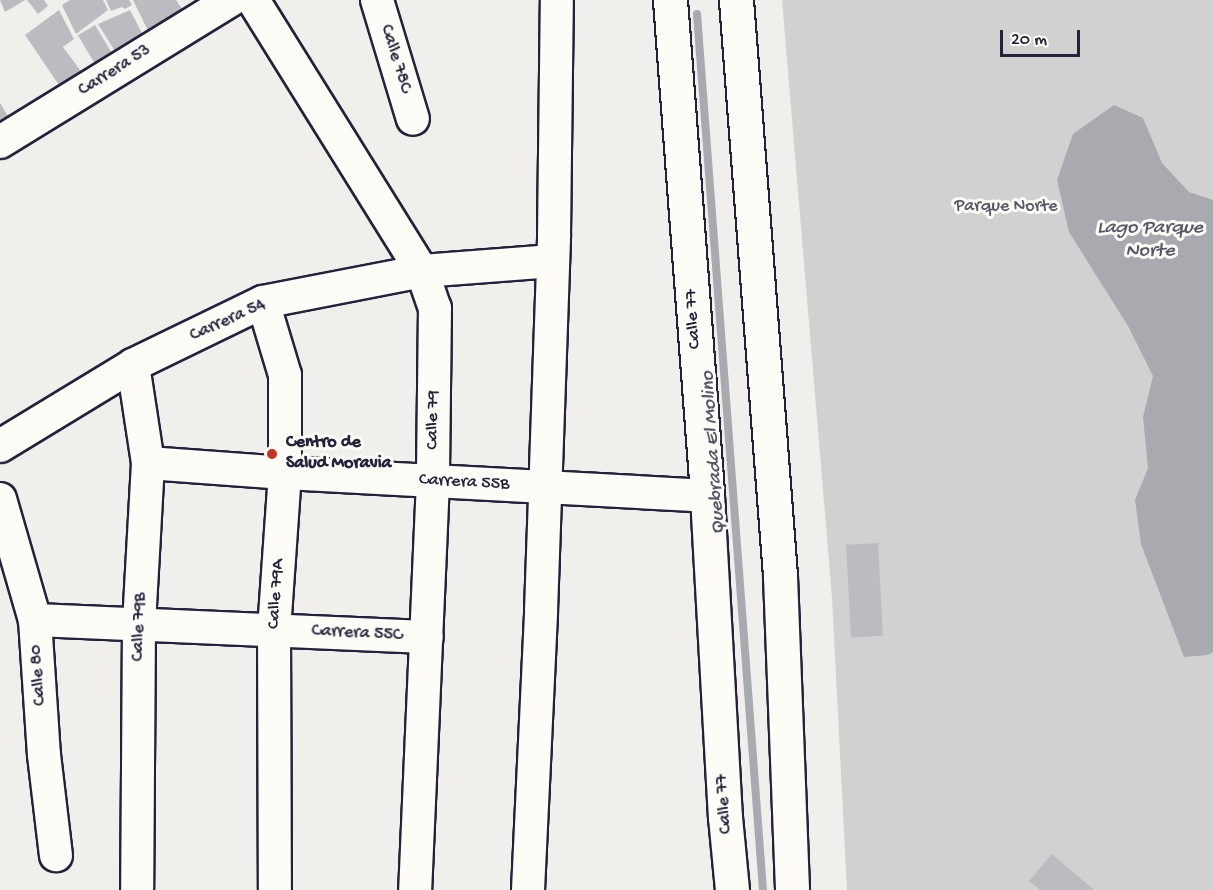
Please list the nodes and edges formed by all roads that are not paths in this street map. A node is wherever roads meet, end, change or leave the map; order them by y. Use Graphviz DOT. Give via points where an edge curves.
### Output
graph roads {
  1 [pos="231,0"];
  2 [pos="253,0"];
  3 [pos="377,0"];
  4 [pos="557,0"];
  5 [pos="675,5"];
  6 [pos="731,6"];
  7 [pos="413,118"];
  8 [pos="0,142"];
  9 [pos="553,261"];
  10 [pos="422,271"];
  11 [pos="263,302"];
  12 [pos="133,365"];
  13 [pos="0,446"];
  14 [pos="148,463"];
  15 [pos="285,473"];
  16 [pos="434,481"];
  17 [pos="544,487"];
  18 [pos="707,496"];
  19 [pos="0,499"];
  20 [pos="35,620"];
  21 [pos="139,625"];
  22 [pos="274,631"];
  23 [pos="427,638"];
  24 [pos="56,855"];
  25 [pos="138,890"];
  26 [pos="275,890"];
  27 [pos="415,890"];
  28 [pos="528,890"];
  29 [pos="732,890"];
  30 [pos="792,890"];
  1 -- 8 [label="street, Carrera 53"];
  2 -- 10 [label="street, Calle 79"];
  3 -- 7 [label="street, Calle 78C"];
  4 -- 9 [label="street"];
  5 -- 18 [label="main road, Calle 77"];
  6 -- 30 [label="main road" via="780,576"];
  9 -- 10 [label="street, Carrera 54"];
  9 -- 17 [label="street"];
  10 -- 11 [label="street, Carrera 54"];
  10 -- 16 [label="street, Calle 79" via="435,308"];
  11 -- 12 [label="street, Carrera 54"];
  11 -- 15 [label="street, Calle 79A" via="285,375"];
  12 -- 13 [label="street, Carrera 54"];
  12 -- 14 [label="street, Calle 79B"];
  14 -- 15 [label="street, Carrera 55B"];
  14 -- 21 [label="street, Calle 79B"];
  15 -- 16 [label="street, Carrera 55B"];
  15 -- 22 [label="street, Calle 79A"];
  16 -- 17 [label="street, Carrera 55B"];
  16 -- 23 [label="street, Calle 79"];
  17 -- 18 [label="street, Carrera 55B"];
  17 -- 28 [label="street"];
  18 -- 29 [label="main road, Calle 77"];
  19 -- 20 [label="street, Calle 80"];
  20 -- 21 [label="street, Carrera 55C"];
  20 -- 24 [label="street, Calle 80" via="44,755"];
  21 -- 22 [label="street, Carrera 55C"];
  21 -- 25 [label="street, Calle 79B"];
  22 -- 23 [label="street, Carrera 55C"];
  22 -- 26 [label="street, Calle 79A"];
  23 -- 27 [label="street, Calle 79"];
}
